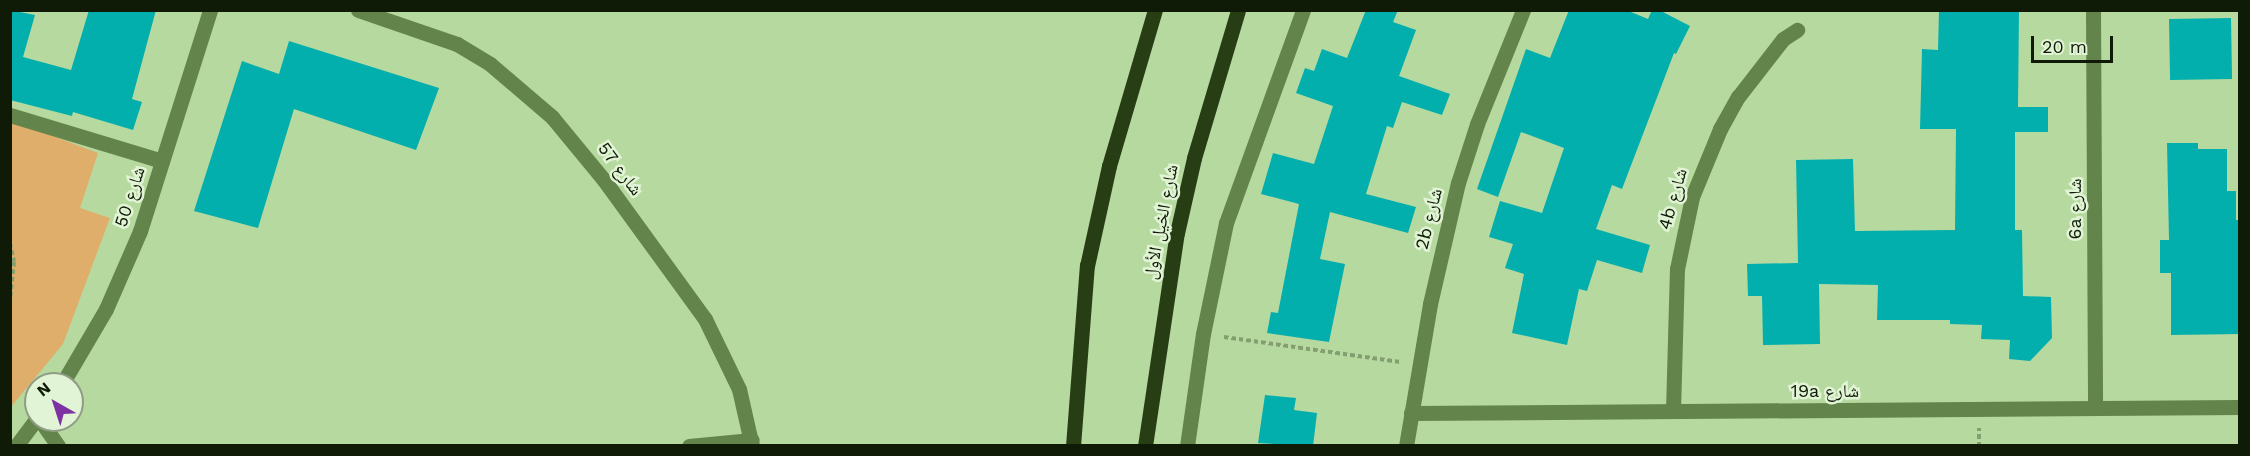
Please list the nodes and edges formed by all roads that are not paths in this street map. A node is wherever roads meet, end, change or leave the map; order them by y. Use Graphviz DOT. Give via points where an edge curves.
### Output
graph roads {
  1 [pos="210,10"];
  2 [pos="358,10"];
  3 [pos="1155,10"];
  4 [pos="1238,10"];
  5 [pos="1303,10"];
  6 [pos="1523,10"];
  7 [pos="2093,10"];
  8 [pos="1797,30"];
  9 [pos="10,115"];
  10 [pos="162,161"];
  11 [pos="69,372"];
  12 [pos="2240,407"];
  13 [pos="2095,408"];
  14 [pos="1673,411"];
  15 [pos="1411,413"];
  16 [pos="28,432"];
  17 [pos="47,432"];
  18 [pos="752,442"];
  19 [pos="16,446"];
  20 [pos="58,446"];
  21 [pos="689,446"];
  22 [pos="1073,446"];
  23 [pos="1145,446"];
  24 [pos="1187,446"];
  25 [pos="1406,446"];
  1 -- 10 [label="street, شارع 50"];
  2 -- 18 [label="street, شارع 57" via="457,44 523,89 559,125 705,319 730,365"];
  3 -- 22 [label="main road" via="1109,166 1087,266"];
  4 -- 23 [label="main road, شارع الخيل الأول" via="1199,137 1177,233"];
  5 -- 24 [label="street" via="1238,186 1216,264"];
  6 -- 15 [label="street, 2b شارع" via="1458,183"];
  7 -- 13 [label="street, 6a شارع"];
  8 -- 14 [label="street, 4b شارع" via="1783,39 1738,97 1692,197 1677,269"];
  9 -- 10 [label="street"];
  10 -- 11 [label="street, شارع 50" via="124,271"];
  12 -- 13 [label="street, 19a شارع"];
  13 -- 14 [label="street, 19a شارع"];
  14 -- 15 [label="street, 19a شارع"];
  15 -- 25 [label="street, 2b شارع"];
  16 -- 19 [label="street"];
  17 -- 20 [label="street"];
  18 -- 21 [label="street"];
}
